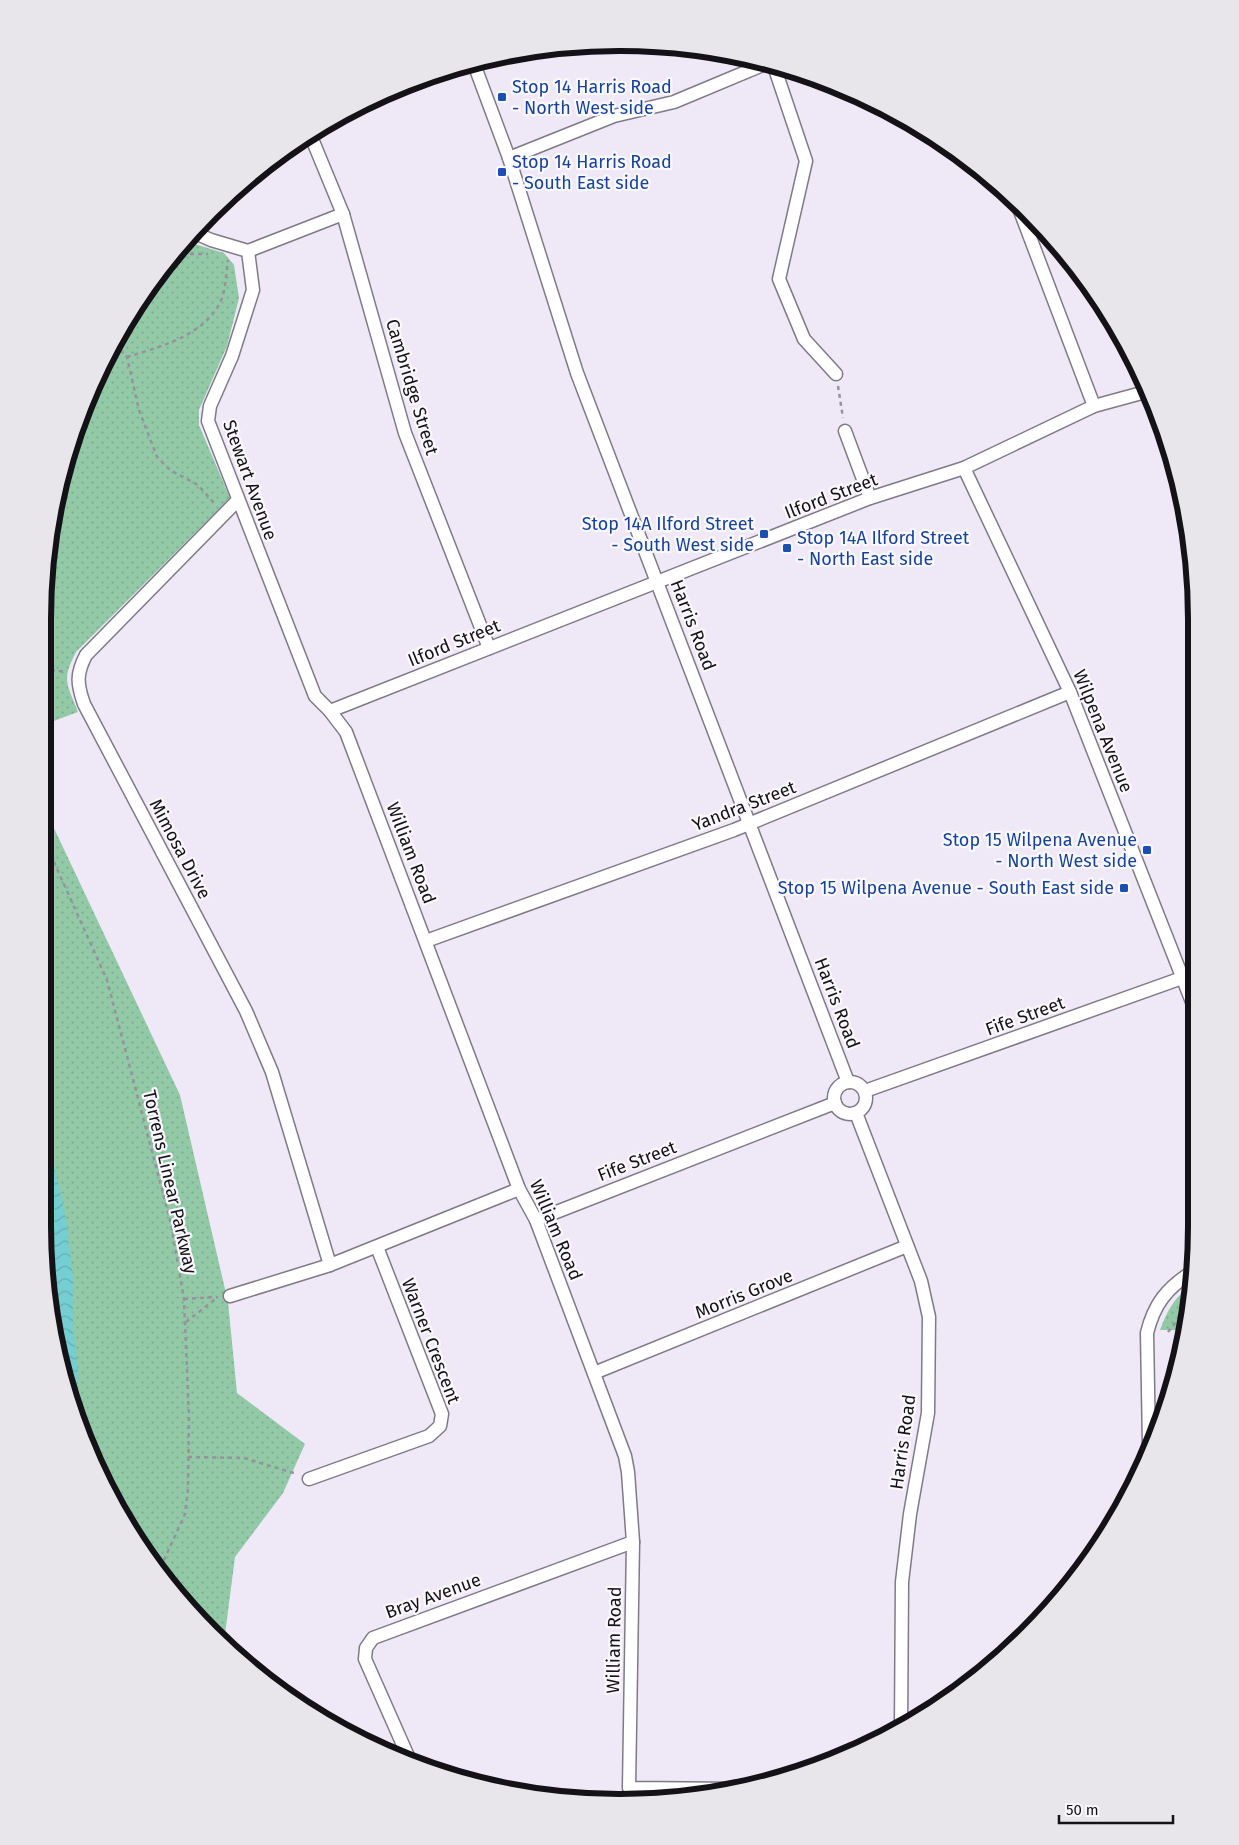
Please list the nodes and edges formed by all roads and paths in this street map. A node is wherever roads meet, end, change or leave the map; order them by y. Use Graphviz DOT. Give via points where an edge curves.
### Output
graph roads {
  1 [pos="755,68"];
  2 [pos="476,70"];
  3 [pos="777,74"];
  4 [pos="313,141"];
  5 [pos="509,158"];
  6 [pos="343,214"];
  7 [pos="1024,221"];
  8 [pos="202,235"];
  9 [pos="230,246"];
  10 [pos="248,251"];
  11 [pos="185,254"];
  12 [pos="210,254"];
  13 [pos="119,350"];
  14 [pos="127,357"];
  15 [pos="836,374"];
  16 [pos="1140,393"];
  17 [pos="1094,406"];
  18 [pos="845,432"];
  19 [pos="964,468"];
  20 [pos="870,498"];
  21 [pos="238,500"];
  22 [pos="223,516"];
  23 [pos="658,583"];
  24 [pos="489,648"];
  25 [pos="51,670"];
  26 [pos="78,674"];
  27 [pos="1070,692"];
  28 [pos="330,711"];
  29 [pos="750,823"];
  30 [pos="51,856"];
  31 [pos="426,941"];
  32 [pos="1188,976"];
  33 [pos="1183,978"];
  34 [pos="1188,991"];
  35 [pos="848,1082"];
  36 [pos="865,1091"];
  37 [pos="835,1103"];
  38 [pos="856,1113"];
  39 [pos="519,1189"];
  40 [pos="536,1220"];
  41 [pos="908,1246"];
  42 [pos="377,1247"];
  43 [pos="330,1265"];
  44 [pos="1186,1277"];
  45 [pos="224,1296"];
  46 [pos="184,1299"];
  47 [pos="1180,1317"];
  48 [pos="186,1322"];
  49 [pos="1168,1332"];
  50 [pos="594,1373"];
  51 [pos="1149,1431"];
  52 [pos="188,1457"];
  53 [pos="309,1479"];
  54 [pos="633,1542"];
  55 [pos="163,1563"];
  56 [pos="901,1719"];
  57 [pos="405,1751"];
  58 [pos="696,1789"];
  1 -- 5 [label="street" via="674,102 614,116"];
  2 -- 5 [label="street, Harris Road"];
  3 -- 15 [label="street" via="806,161 779,279 804,339"];
  4 -- 6 [label="street, Cambridge Street"];
  5 -- 23 [label="street, Harris Road" via="576,373"];
  6 -- 10 [label="street"];
  6 -- 24 [label="street, Cambridge Street" via="405,433"];
  7 -- 17 [label="street"];
  8 -- 9 [label="street"];
  9 -- 10 [label="street"];
  9 -- 14 [label="path" via="222,298 207,322 172,342"];
  10 -- 21 [label="street, Stewart Avenue" via="253,290 232,356 210,406 208,421"];
  11 -- 12 [label="path"];
  13 -- 14 [label="path"];
  14 -- 22 [label="path" via="139,410 157,458 170,470 198,485 211,497"];
  15 -- 18 [label="path"];
  16 -- 17 [label="street, Ilford Street"];
  17 -- 19 [label="street, Ilford Street"];
  18 -- 20 [label="street"];
  19 -- 20 [label="street, Ilford Street"];
  19 -- 27 [label="street, Wilpena Avenue"];
  20 -- 23 [label="street, Ilford Street"];
  21 -- 22 [label="street"];
  21 -- 28 [label="street, Stewart Avenue" via="315,696"];
  22 -- 26 [label="street" via="86,655"];
  23 -- 24 [label="street, Ilford Street"];
  23 -- 29 [label="street, Harris Road"];
  24 -- 28 [label="street, Ilford Street"];
  25 -- 26 [label="path"];
  26 -- 43 [label="street, Mimosa Drive" via="77,684 84,704 250,1020 272,1072"];
  27 -- 29 [label="street, Yandra Street"];
  27 -- 33 [label="street, Wilpena Avenue"];
  28 -- 31 [label="street, William Road" via="346,732"];
  29 -- 31 [label="street, Yandra Street"];
  29 -- 35 [label="street, Harris Road"];
  30 -- 46 [label="path, Torrens Linear Parkway" via="107,980 171,1224"];
  31 -- 39 [label="street, William Road"];
  32 -- 33 [label="street, Fife Street"];
  33 -- 34 [label="street, Wilpena Avenue"];
  33 -- 36 [label="street, Fife Street"];
  35 -- 36 [label="street" via="860,1085"];
  35 -- 37 [label="street" via="838,1088"];
  36 -- 38 [label="street" via="863,1108"];
  37 -- 38 [label="street" via="841,1112"];
  37 -- 40 [label="street, Fife Street"];
  38 -- 41 [label="street, Harris Road"];
  39 -- 40 [label="street, William Road"];
  39 -- 42 [label="street"];
  40 -- 50 [label="street, William Road"];
  41 -- 50 [label="street, Morris Grove"];
  41 -- 56 [label="street, Harris Road" via="929,1318 928,1404 903,1567"];
  42 -- 43 [label="street"];
  42 -- 53 [label="street, Warner Crescent" via="442,1414 440,1426 429,1436"];
  43 -- 45 [label="street"];
  44 -- 51 [label="street" via="1168,1290 1157,1304 1147,1333"];
  45 -- 46 [label="path"];
  45 -- 48 [label="path"];
  46 -- 48 [label="path, Torrens Linear Parkway"];
  47 -- 49 [label="path"];
  48 -- 52 [label="path, Torrens Linear Parkway"];
  50 -- 54 [label="street, William Road" via="625,1456"];
  52 -- 53 [label="path" via="244,1458 277,1466"];
  52 -- 55 [label="path, Torrens Linear Parkway" via="185,1514"];
  54 -- 57 [label="street, Bray Avenue" via="373,1638 366,1648 365,1659"];
  54 -- 58 [label="street, William Road" via="629,1788"];
}
